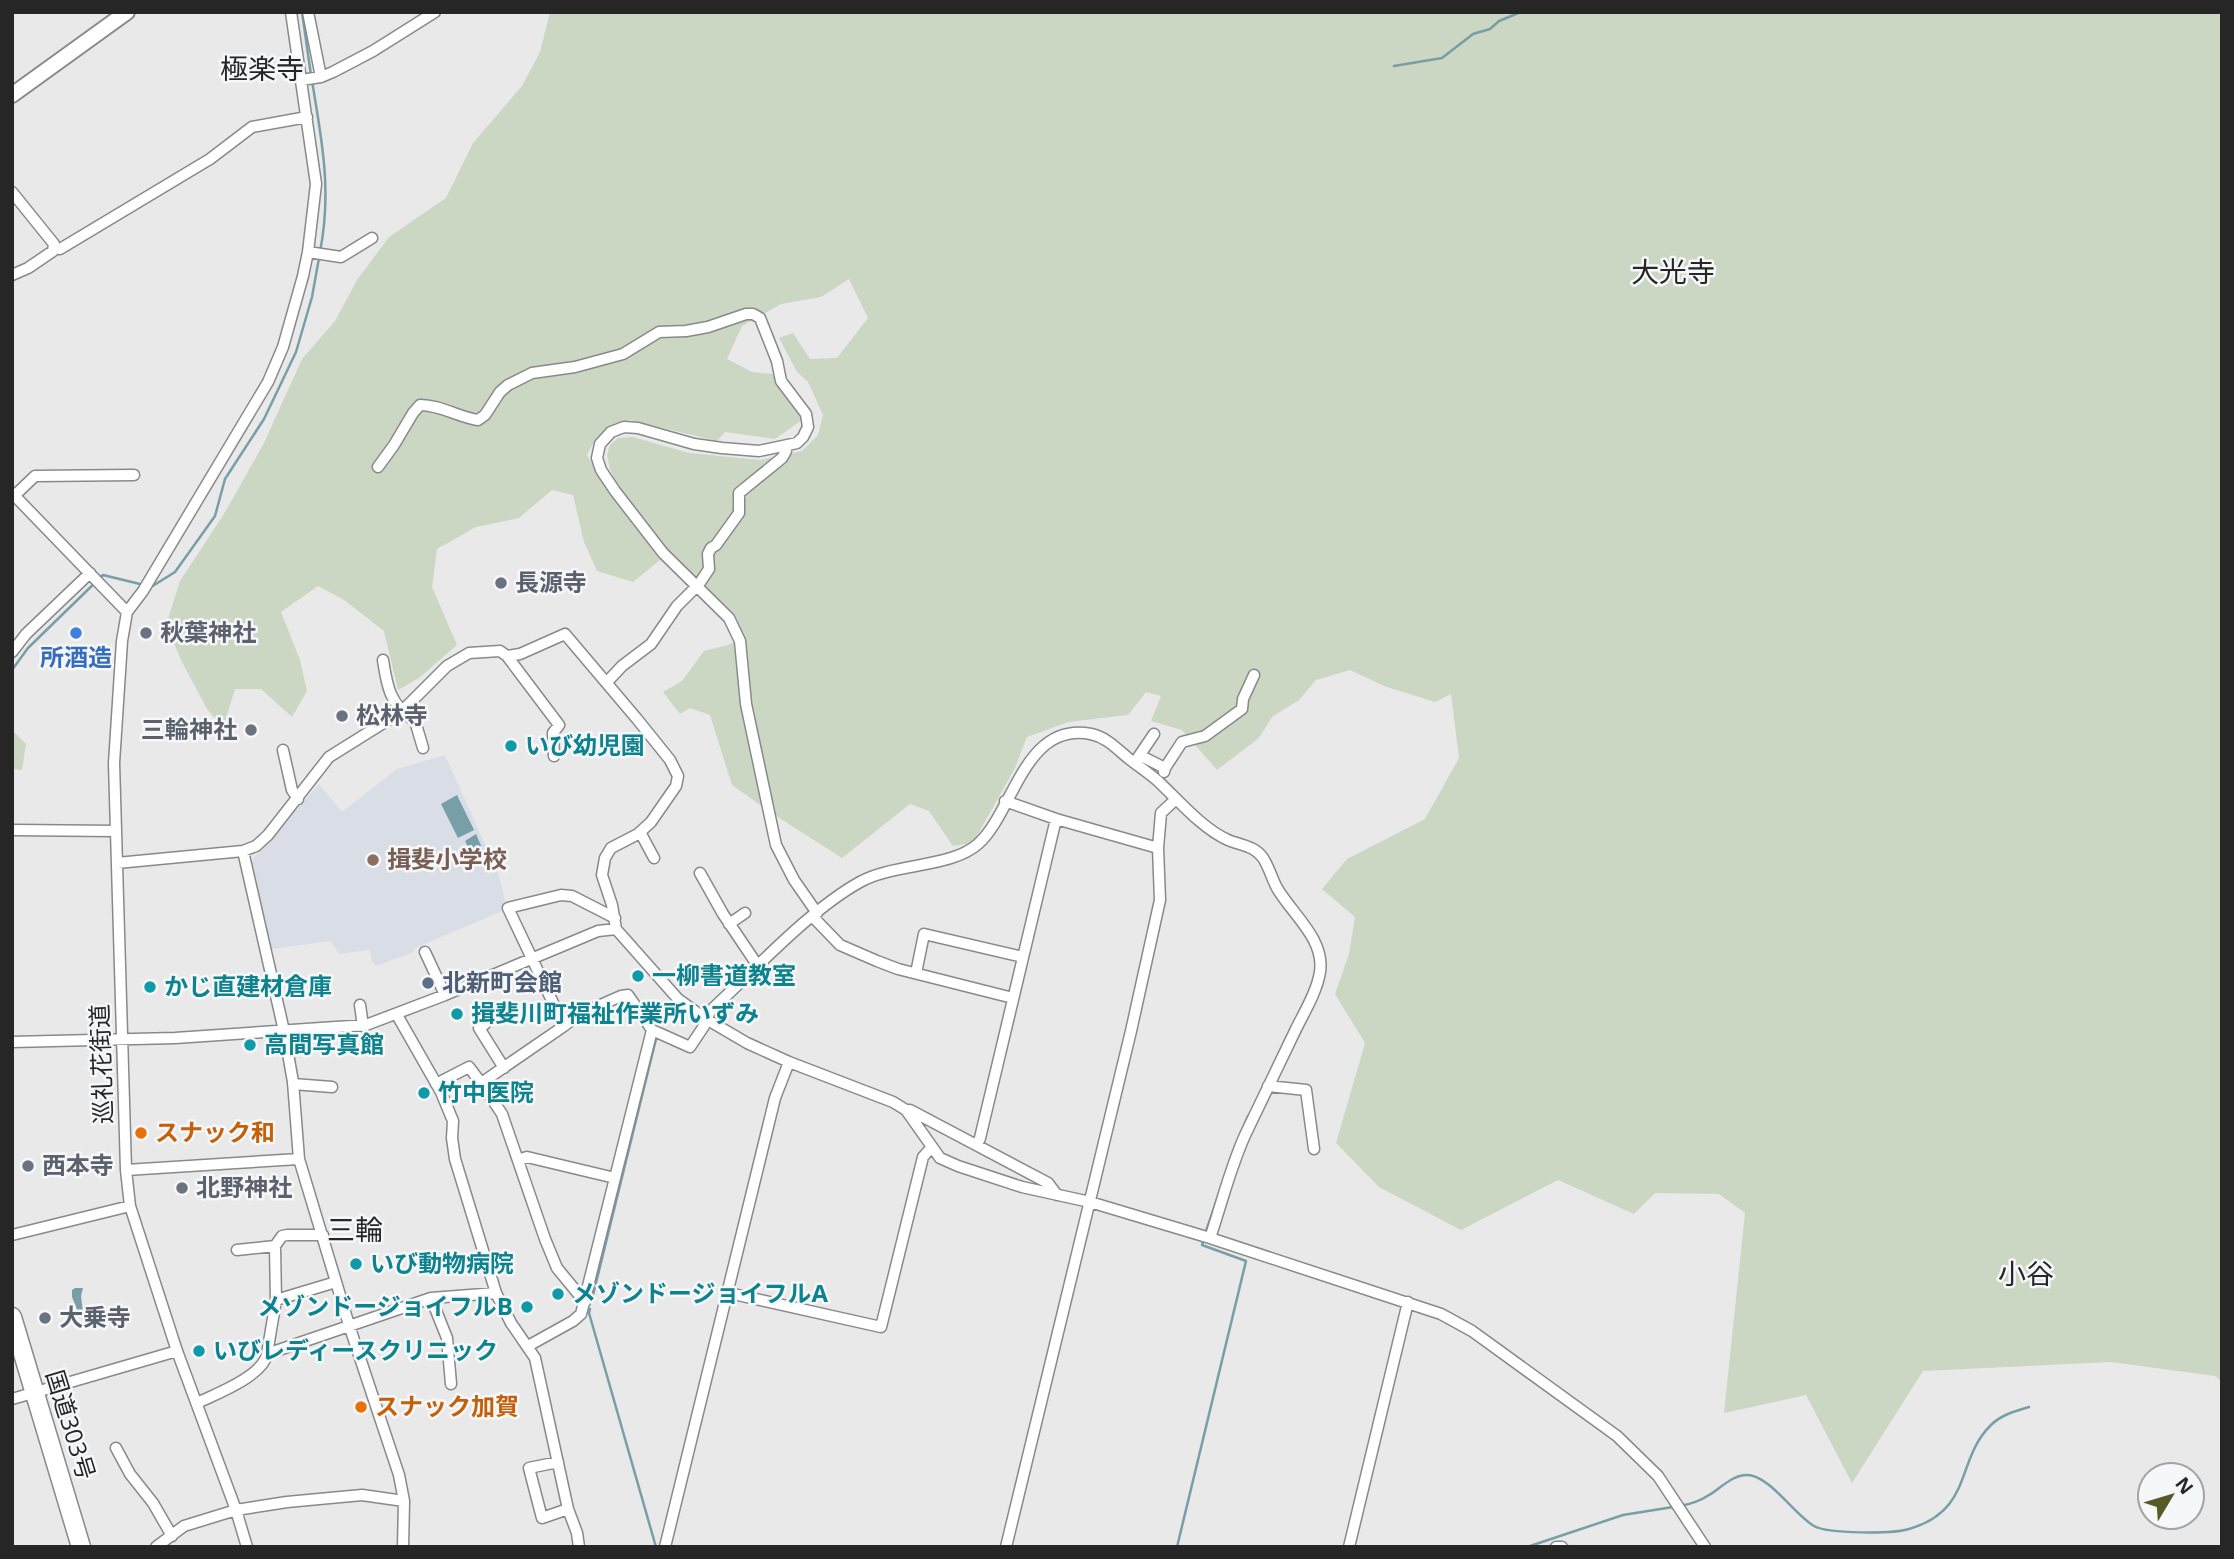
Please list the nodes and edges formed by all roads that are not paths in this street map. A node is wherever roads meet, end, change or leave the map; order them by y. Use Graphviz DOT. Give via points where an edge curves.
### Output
graph roads {
  1 [pos="127,12"];
  2 [pos="291,12"];
  3 [pos="308,12"];
  4 [pos="435,12"];
  5 [pos="321,77"];
  6 [pos="301,80"];
  7 [pos="12,95"];
  8 [pos="307,117"];
  9 [pos="12,192"];
  10 [pos="372,238"];
  11 [pos="54,248"];
  12 [pos="309,252"];
  13 [pos="12,275"];
  14 [pos="785,447"];
  15 [pos="378,467"];
  16 [pos="134,475"];
  17 [pos="13,494"];
  18 [pos="91,574"];
  19 [pos="695,587"];
  20 [pos="127,612"];
  21 [pos="12,652"];
  22 [pos="508,656"];
  23 [pos="383,660"];
  24 [pos="1254,675"];
  25 [pos="607,682"];
  26 [pos="401,712"];
  27 [pos="1153,734"];
  28 [pos="423,748"];
  29 [pos="283,750"];
  30 [pos="554,756"];
  31 [pos="1137,759"];
  32 [pos="1165,768"];
  33 [pos="1158,781"];
  34 [pos="298,799"];
  35 [pos="1176,799"];
  36 [pos="1005,801"];
  37 [pos="1056,820"];
  38 [pos="12,830"];
  39 [pos="116,831"];
  40 [pos="640,832"];
  41 [pos="1158,848"];
  42 [pos="243,851"];
  43 [pos="654,859"];
  44 [pos="117,863"];
  45 [pos="700,873"];
  46 [pos="745,913"];
  47 [pos="815,915"];
  48 [pos="615,923"];
  49 [pos="729,924"];
  50 [pos="425,952"];
  51 [pos="1023,957"];
  52 [pos="531,959"];
  53 [pos="758,966"];
  54 [pos="916,973"];
  55 [pos="445,995"];
  56 [pos="1013,998"];
  57 [pos="360,1005"];
  58 [pos="397,1015"];
  59 [pos="706,1019"];
  60 [pos="485,1024"];
  61 [pos="363,1026"];
  62 [pos="564,1026"];
  63 [pos="652,1030"];
  64 [pos="284,1031"];
  65 [pos="123,1038"];
  66 [pos="12,1042"];
  67 [pos="789,1062"];
  68 [pos="504,1068"];
  69 [pos="293,1084"];
  70 [pos="436,1084"];
  71 [pos="1268,1086"];
  72 [pos="332,1087"];
  73 [pos="484,1087"];
  74 [pos="905,1110"];
  75 [pos="977,1145"];
  76 [pos="930,1149"];
  77 [pos="1314,1149"];
  78 [pos="299,1159"];
  79 [pos="518,1160"];
  80 [pos="127,1170"];
  81 [pos="615,1178"];
  82 [pos="1057,1195"];
  83 [pos="1090,1202"];
  84 [pos="130,1206"];
  85 [pos="12,1235"];
  86 [pos="323,1235"];
  87 [pos="1210,1238"];
  88 [pos="275,1246"];
  89 [pos="237,1250"];
  90 [pos="336,1282"];
  91 [pos="496,1293"];
  92 [pos="729,1293"];
  93 [pos="431,1298"];
  94 [pos="276,1300"];
  95 [pos="1408,1301"];
  96 [pos="585,1302"];
  97 [pos="12,1317"];
  98 [pos="349,1325"];
  99 [pos="528,1346"];
  100 [pos="177,1351"];
  101 [pos="267,1354"];
  102 [pos="450,1384"];
  103 [pos="34,1393"];
  104 [pos="12,1399"];
  105 [pos="197,1403"];
  106 [pos="116,1448"];
  107 [pos="558,1462"];
  108 [pos="404,1501"];
  109 [pos="568,1509"];
  110 [pos="236,1510"];
  111 [pos="172,1536"];
  112 [pos="81,1547"];
  113 [pos="156,1547"];
  114 [pos="247,1547"];
  115 [pos="403,1547"];
  116 [pos="579,1547"];
  117 [pos="665,1547"];
  118 [pos="1006,1547"];
  119 [pos="1349,1547"];
  120 [pos="1556,1547"];
  121 [pos="1562,1547"];
  122 [pos="1705,1547"];
  1 -- 7 [label="street"];
  2 -- 6 [label="street"];
  3 -- 5 [label="street"];
  4 -- 5 [label="street"];
  5 -- 6 [label="street"];
  6 -- 8 [label="street"];
  8 -- 11 [label="street" via="252,127 202,164 60,249"];
  8 -- 12 [label="street" via="316,184"];
  9 -- 11 [label="street"];
  10 -- 12 [label="street" via="341,257"];
  11 -- 13 [label="street"];
  12 -- 20 [label="street" via="283,347 268,382"];
  14 -- 15 [label="street" via="803,437 808,427 806,414 781,381 760,318 753,314 697,329 659,332 623,354 519,378 500,392 478,420 421,405"];
  14 -- 19 [label="street" via="782,458 739,493 739,513 711,548 709,569"];
  14 -- 19 [label="street" via="760,451 722,448 624,427 600,444 600,470"];
  16 -- 17 [label="street" via="35,476"];
  17 -- 18 [label="street"];
  18 -- 20 [label="street"];
  18 -- 21 [label="street"];
  19 -- 25 [label="street" via="651,644"];
  19 -- 47 [label="street" via="729,618 740,641 746,704 776,845"];
  20 -- 39 [label="street, 巡礼花街道" via="114,763"];
  22 -- 25 [label="street" via="565,634"];
  22 -- 26 [label="street" via="500,651 470,653 447,666"];
  22 -- 30 [label="street" via="559,725 553,733"];
  23 -- 26 [label="street" via="388,690"];
  24 -- 32 [label="street" via="1242,709 1205,736 1182,742"];
  25 -- 40 [label="street" via="678,776 676,786"];
  26 -- 28 [label="street" via="415,720"];
  26 -- 34 [label="street" via="329,757"];
  27 -- 31 [label="street"];
  29 -- 34 [label="street"];
  31 -- 32 [label="street"];
  31 -- 33 [label="street"];
  31 -- 36 [label="street" via="1105,738 1067,733 1050,740 1027,764"];
  32 -- 33 [label="street"];
  33 -- 35 [label="street"];
  34 -- 42 [label="street" via="268,835"];
  35 -- 41 [label="street" via="1161,813"];
  35 -- 71 [label="street" via="1225,839 1262,857 1286,903 1315,941 1320,971"];
  36 -- 37 [label="street"];
  36 -- 47 [label="street" via="985,838 973,848 863,880"];
  37 -- 41 [label="street"];
  37 -- 51 [label="street"];
  38 -- 39 [label="street"];
  39 -- 44 [label="street, 巡礼花街道"];
  40 -- 43 [label="street"];
  40 -- 48 [label="street" via="611,848 605,858 602,875"];
  41 -- 83 [label="street" via="1160,900"];
  42 -- 44 [label="street"];
  42 -- 64 [label="street"];
  44 -- 65 [label="street, 巡礼花街道"];
  45 -- 49 [label="street"];
  46 -- 49 [label="street"];
  47 -- 53 [label="street"];
  47 -- 54 [label="street" via="840,945"];
  48 -- 52 [label="street"];
  48 -- 52 [label="street" via="572,896 508,908"];
  48 -- 59 [label="street" via="678,999"];
  49 -- 53 [label="street"];
  50 -- 55 [label="street"];
  51 -- 54 [label="street" via="924,934"];
  51 -- 56 [label="street"];
  52 -- 55 [label="street"];
  52 -- 62 [label="street"];
  53 -- 59 [label="street"];
  54 -- 56 [label="street"];
  55 -- 58 [label="street"];
  56 -- 75 [label="street"];
  57 -- 61 [label="street"];
  58 -- 61 [label="street"];
  58 -- 70 [label="street"];
  59 -- 63 [label="street" via="690,1047"];
  59 -- 67 [label="street"];
  60 -- 68 [label="street" via="479,1028"];
  61 -- 64 [label="street"];
  62 -- 63 [label="street" via="578,1015 628,995"];
  62 -- 68 [label="street"];
  63 -- 81 [label="street"];
  64 -- 65 [label="street"];
  64 -- 69 [label="street"];
  65 -- 66 [label="street"];
  65 -- 80 [label="street, 巡礼花街道"];
  67 -- 74 [label="street"];
  67 -- 92 [label="street" via="775,1098"];
  68 -- 73 [label="street" via="484,1081"];
  69 -- 72 [label="street"];
  69 -- 78 [label="street"];
  70 -- 73 [label="street" via="469,1067"];
  70 -- 91 [label="street" via="453,1121 455,1159"];
  71 -- 77 [label="street" via="1306,1090"];
  71 -- 87 [label="street" via="1245,1135"];
  73 -- 79 [label="street" via="502,1114"];
  74 -- 75 [label="street"];
  74 -- 82 [label="street" via="940,1158"];
  75 -- 82 [label="street" via="1048,1184"];
  76 -- 92 [label="street" via="923,1157 881,1326"];
  78 -- 80 [label="street"];
  78 -- 86 [label="street"];
  79 -- 81 [label="street" via="527,1157"];
  79 -- 96 [label="street" via="557,1268"];
  80 -- 84 [label="street, 巡礼花街道"];
  81 -- 96 [label="street"];
  82 -- 83 [label="street"];
  83 -- 87 [label="street"];
  83 -- 118 [label="street"];
  84 -- 85 [label="street"];
  84 -- 100 [label="street, 巡礼花街道"];
  86 -- 88 [label="street" via="282,1236"];
  86 -- 90 [label="street"];
  87 -- 95 [label="street"];
  88 -- 89 [label="street"];
  88 -- 94 [label="street"];
  90 -- 94 [label="street"];
  90 -- 98 [label="street"];
  91 -- 93 [label="street"];
  91 -- 99 [label="street"];
  92 -- 117 [label="street"];
  93 -- 98 [label="street"];
  93 -- 102 [label="street" via="447,1338"];
  94 -- 101 [label="street"];
  95 -- 119 [label="street"];
  95 -- 122 [label="street" via="1472,1331 1617,1436 1658,1476"];
  96 -- 99 [label="street" via="573,1321"];
  97 -- 103 [label="highway, 国道303号"];
  98 -- 101 [label="street"];
  98 -- 108 [label="street"];
  99 -- 107 [label="street" via="535,1358"];
  100 -- 103 [label="street"];
  100 -- 105 [label="street, 巡礼花街道"];
  101 -- 105 [label="street" via="266,1362 253,1373"];
  103 -- 104 [label="street"];
  103 -- 112 [label="highway, 国道303号"];
  105 -- 110 [label="street, 巡礼花街道"];
  106 -- 111 [label="street"];
  107 -- 109 [label="street"];
  107 -- 109 [label="street" via="529,1468 542,1518"];
  108 -- 110 [label="street" via="362,1495"];
  108 -- 115 [label="street"];
  109 -- 116 [label="street"];
  110 -- 111 [label="street" via="184,1527"];
  110 -- 114 [label="street, 巡礼花街道"];
  111 -- 113 [label="street"];
  120 -- 121 [label="street"];
}
